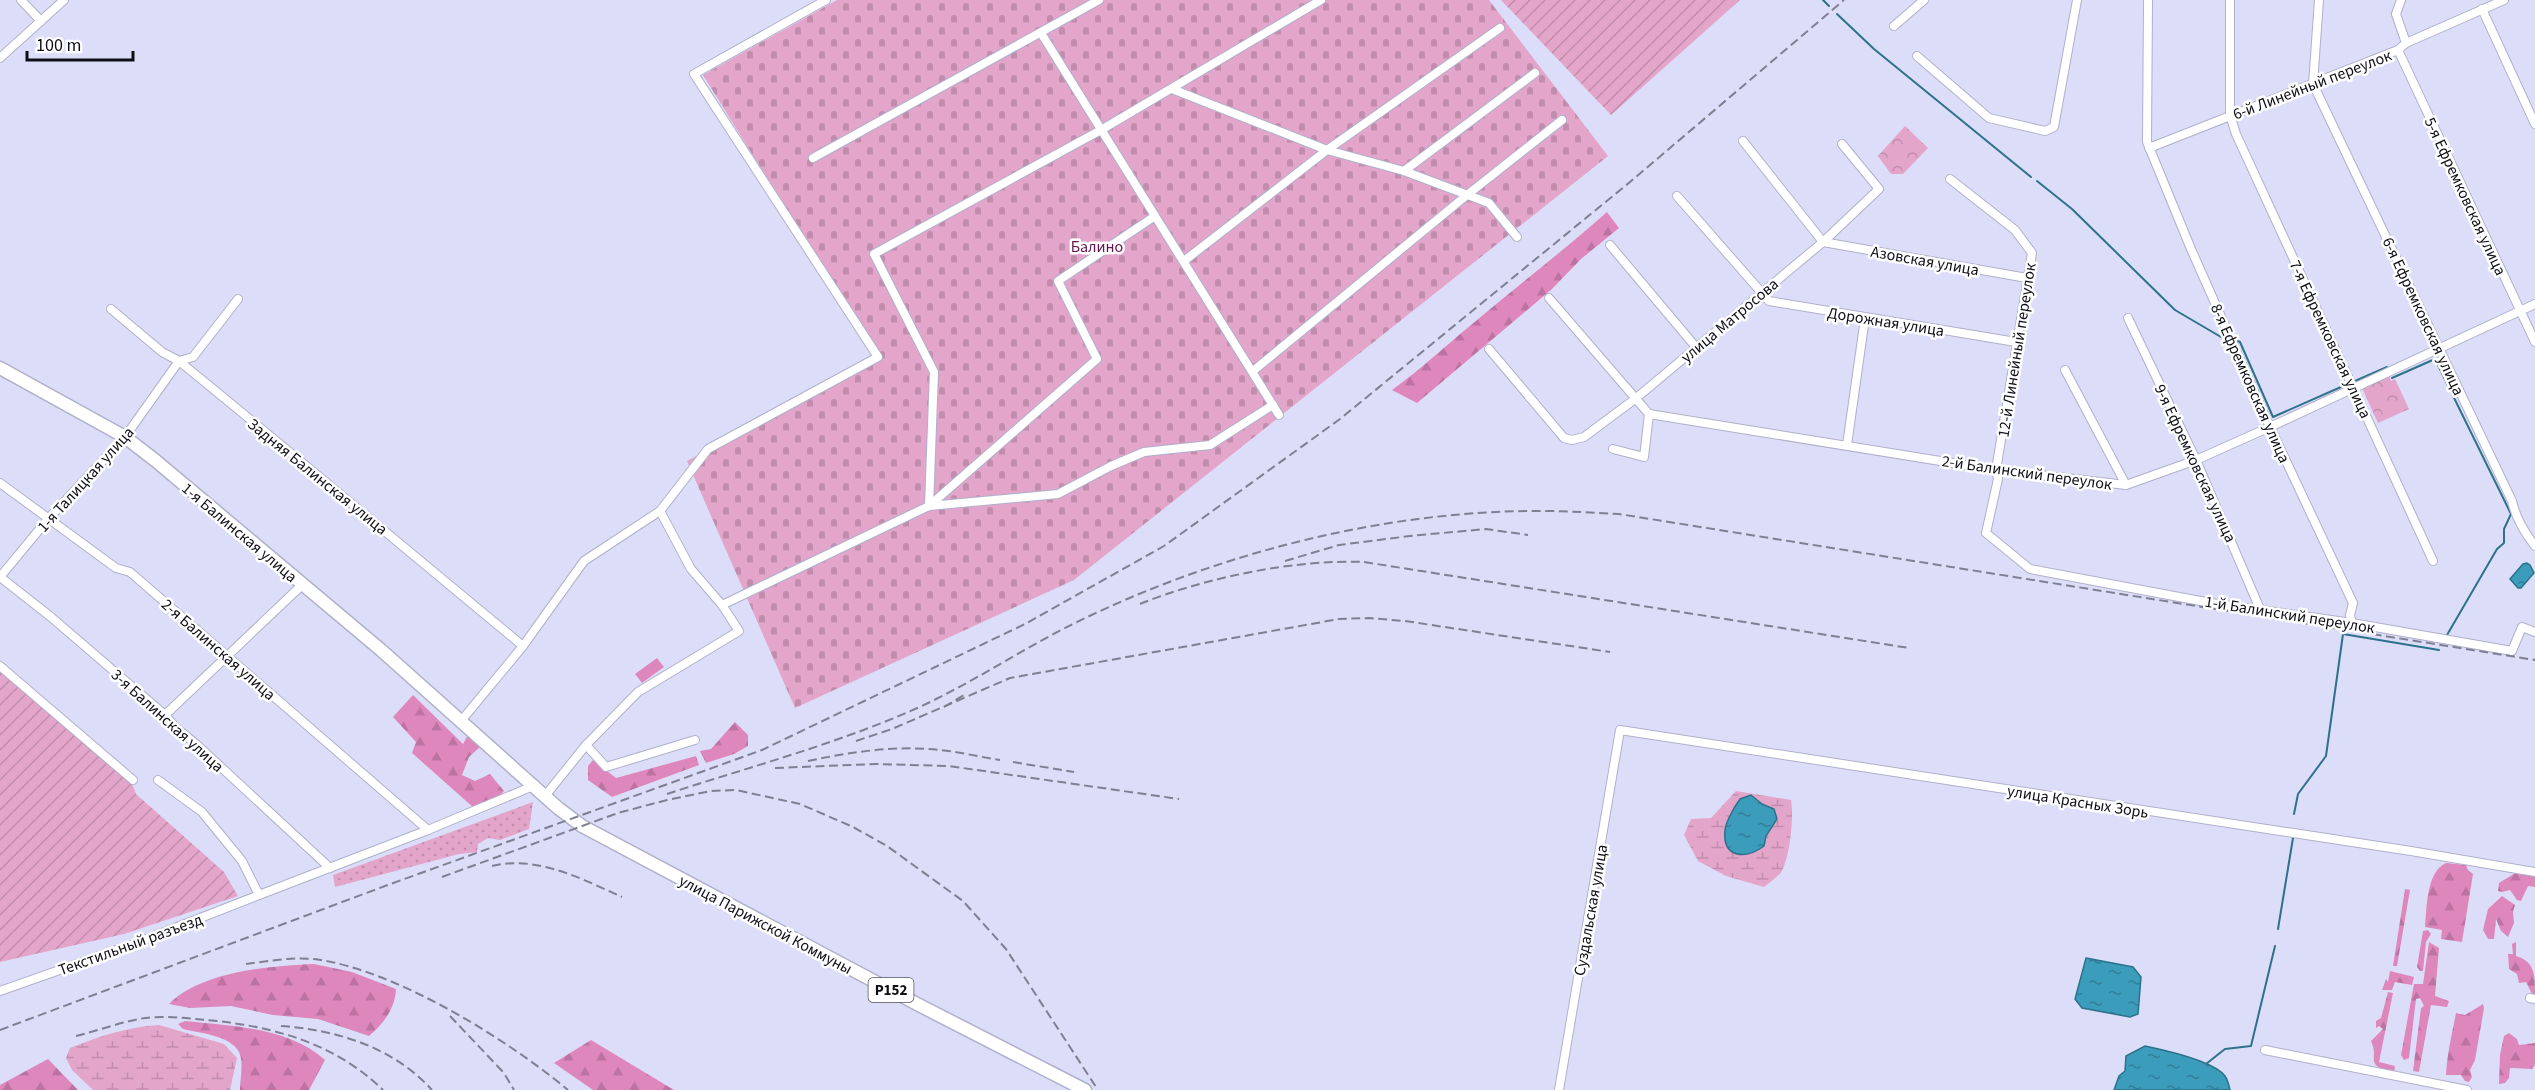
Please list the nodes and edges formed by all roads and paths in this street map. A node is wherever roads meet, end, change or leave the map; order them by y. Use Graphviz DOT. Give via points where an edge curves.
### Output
graph roads {
  1 [pos="21,0"];
  2 [pos="64,0"];
  3 [pos="826,0"];
  4 [pos="1099,0"];
  5 [pos="1321,0"];
  6 [pos="1924,0"];
  7 [pos="2077,0"];
  8 [pos="2148,0"];
  9 [pos="2230,0"];
  10 [pos="2319,0"];
  11 [pos="2401,0"];
  12 [pos="2504,0"];
  13 [pos="2485,5"];
  14 [pos="42,21"];
  15 [pos="1893,26"];
  16 [pos="1500,28"];
  17 [pos="1041,33"];
  18 [pos="2406,43"];
  19 [pos="2398,50"];
  20 [pos="1917,56"];
  21 [pos="0,58"];
  22 [pos="1535,73"];
  23 [pos="2313,84"];
  24 [pos="1172,89"];
  25 [pos="2230,116"];
  26 [pos="1562,120"];
  27 [pos="2535,124"];
  28 [pos="1101,130"];
  29 [pos="1743,141"];
  30 [pos="1842,144"];
  31 [pos="2148,145"];
  32 [pos="1327,150"];
  33 [pos="813,158"];
  34 [pos="1404,171"];
  35 [pos="1950,179"];
  36 [pos="1467,195"];
  37 [pos="1677,196"];
  38 [pos="1155,216"];
  39 [pos="1517,237"];
  40 [pos="1823,242"];
  41 [pos="1610,245"];
  42 [pos="1184,261"];
  43 [pos="2027,278"];
  44 [pos="1760,293"];
  45 [pos="1549,298"];
  46 [pos="238,299"];
  47 [pos="2535,304"];
  48 [pos="111,309"];
  49 [pos="2519,311"];
  50 [pos="1866,318"];
  51 [pos="2128,318"];
  52 [pos="2016,342"];
  53 [pos="2535,342"];
  54 [pos="1695,346"];
  55 [pos="2440,347"];
  56 [pos="1489,349"];
  57 [pos="179,361"];
  58 [pos="0,368"];
  59 [pos="2065,370"];
  60 [pos="1253,372"];
  61 [pos="2354,388"];
  62 [pos="1635,399"];
  63 [pos="1273,405"];
  64 [pos="1649,414"];
  65 [pos="1279,415"];
  66 [pos="2270,427"];
  67 [pos="125,437"];
  68 [pos="1847,445"];
  69 [pos="1613,449"];
  70 [pos="2196,460"];
  71 [pos="1996,470"];
  72 [pos="0,483"];
  73 [pos="2127,485"];
  74 [pos="929,506"];
  75 [pos="660,511"];
  76 [pos="48,519"];
  77 [pos="2535,546"];
  78 [pos="2433,561"];
  79 [pos="2030,569"];
  80 [pos="0,577"];
  81 [pos="303,585"];
  82 [pos="722,605"];
  83 [pos="2260,609"];
  84 [pos="2352,623"];
  85 [pos="2535,632"];
  86 [pos="523,646"];
  87 [pos="227,654"];
  88 [pos="0,666"];
  89 [pos="165,715"];
  90 [pos="461,721"];
  91 [pos="1620,730"];
  92 [pos="695,740"];
  93 [pos="586,745"];
  94 [pos="133,780"];
  95 [pos="158,780"];
  96 [pos="533,786"];
  97 [pos="544,796"];
  98 [pos="428,830"];
  99 [pos="330,868"];
  100 [pos="2535,872"];
  101 [pos="259,895"];
  102 [pos="0,991"];
  103 [pos="2265,1050"];
  104 [pos="1085,1090"];
  105 [pos="1559,1090"];
  106 [pos="2467,1090"];
  1 -- 14 [label="street"];
  2 -- 14 [label="street"];
  3 -- 75 [label="street" via="694,74 878,357 708,448"];
  4 -- 17 [label="street"];
  5 -- 24 [label="street"];
  6 -- 15 [label="street"];
  7 -- 20 [label="street" via="2054,128 2045,131 1989,118"];
  8 -- 31 [label="street"];
  9 -- 25 [label="street, 7-я Ефремковская улица"];
  10 -- 23 [label="street"];
  11 -- 18 [label="street" via="2396,14"];
  12 -- 13 [label="street, 6-й Линейный переулок"];
  13 -- 18 [label="street, 6-й Линейный переулок"];
  13 -- 27 [label="street"];
  14 -- 21 [label="street"];
  16 -- 32 [label="street"];
  17 -- 28 [label="street"];
  17 -- 33 [label="street"];
  18 -- 19 [label="street, 6-й Линейный переулок"];
  19 -- 23 [label="street, 6-й Линейный переулок"];
  19 -- 49 [label="street, 5-я Ефремковская улица"];
  22 -- 34 [label="street"];
  23 -- 25 [label="street, 6-й Линейный переулок"];
  23 -- 55 [label="street, 6-я Ефремковская улица"];
  24 -- 28 [label="street"];
  24 -- 32 [label="street"];
  25 -- 31 [label="street, 6-й Линейный переулок"];
  25 -- 61 [label="street, 7-я Ефремковская улица"];
  26 -- 36 [label="street"];
  28 -- 38 [label="street"];
  28 -- 74 [label="street" via="874,254 934,372"];
  29 -- 40 [label="street"];
  30 -- 40 [label="street, улица Матросова" via="1879,189"];
  31 -- 66 [label="street, 8-я Ефремковская улица"];
  32 -- 34 [label="street"];
  32 -- 42 [label="street"];
  34 -- 36 [label="street"];
  35 -- 43 [label="street, 12-й Линейный переулок" via="2015,230 2032,253"];
  36 -- 39 [label="street" via="1489,203"];
  36 -- 60 [label="street"];
  37 -- 44 [label="street"];
  38 -- 42 [label="street"];
  38 -- 74 [label="street" via="1058,281 1097,359"];
  40 -- 43 [label="street, Азовская улица"];
  40 -- 44 [label="street, улица Матросова"];
  41 -- 54 [label="street"];
  42 -- 60 [label="street"];
  43 -- 52 [label="street, 12-й Линейный переулок"];
  44 -- 50 [label="street, Дорожная улица" via="1769,301"];
  44 -- 54 [label="street, улица Матросова"];
  45 -- 62 [label="street"];
  46 -- 57 [label="street, 1-я Талицкая улица" via="193,357"];
  47 -- 49 [label="street, 2-й Балинский переулок"];
  48 -- 57 [label="street, Задняя Балинская улица" via="162,352"];
  49 -- 53 [label="street, 5-я Ефремковская улица"];
  49 -- 55 [label="street, 2-й Балинский переулок"];
  50 -- 52 [label="street, Дорожная улица"];
  50 -- 68 [label="street"];
  51 -- 70 [label="street, 9-я Ефремковская улица"];
  52 -- 71 [label="street, 12-й Линейный переулок"];
  54 -- 62 [label="street, улица Матросова"];
  55 -- 61 [label="street, 2-й Балинский переулок"];
  55 -- 77 [label="street, 6-я Ефремковская улица" via="2517,518"];
  56 -- 62 [label="street, улица Матросова" via="1564,438 1584,437"];
  57 -- 67 [label="street, 1-я Талицкая улица"];
  57 -- 86 [label="street, Задняя Балинская улица"];
  58 -- 67 [label="main road, 1-я Балинская улица"];
  59 -- 73 [label="street"];
  60 -- 63 [label="street"];
  61 -- 66 [label="street, 2-й Балинский переулок"];
  61 -- 78 [label="street, 7-я Ефремковская улица"];
  62 -- 64 [label="street"];
  63 -- 65 [label="street"];
  63 -- 74 [label="street" via="1210,445 1144,452 1058,494"];
  64 -- 68 [label="street, 2-й Балинский переулок"];
  64 -- 69 [label="street" via="1644,457"];
  66 -- 70 [label="street, 2-й Балинский переулок"];
  66 -- 84 [label="street, 8-я Ефремковская улица" via="2353,603"];
  67 -- 76 [label="street, 1-я Талицкая улица"];
  67 -- 81 [label="main road, 1-я Балинская улица"];
  68 -- 71 [label="street, 2-й Балинский переулок"];
  70 -- 73 [label="street, 2-й Балинский переулок"];
  70 -- 83 [label="street, 9-я Ефремковская улица"];
  71 -- 73 [label="street, 2-й Балинский переулок"];
  71 -- 79 [label="street, 12-й Линейный переулок" via="1998,479 1986,533"];
  72 -- 76 [label="street, 2-я Балинская улица"];
  74 -- 82 [label="street"];
  75 -- 82 [label="street" via="691,569"];
  75 -- 86 [label="street" via="584,561"];
  76 -- 80 [label="street, 1-я Талицкая улица"];
  76 -- 87 [label="street, 2-я Балинская улица" via="116,568 130,572"];
  79 -- 83 [label="street, 1-й Балинский переулок"];
  80 -- 89 [label="street, 3-я Балинская улица"];
  81 -- 87 [label="street"];
  81 -- 90 [label="main road, 1-я Балинская улица"];
  82 -- 93 [label="street" via="739,631 638,692"];
  83 -- 84 [label="street, 1-й Балинский переулок"];
  84 -- 85 [label="street, 1-й Балинский переулок" via="2512,651 2522,627"];
  86 -- 90 [label="street"];
  87 -- 89 [label="street"];
  87 -- 98 [label="street, 2-я Балинская улица"];
  88 -- 94 [label="street"];
  89 -- 99 [label="street, 3-я Балинская улица"];
  90 -- 96 [label="main road, 1-я Балинская улица"];
  91 -- 100 [label="street, улица Красных Зорь"];
  91 -- 105 [label="street, Суздальская улица"];
  92 -- 93 [label="street" via="606,767"];
  93 -- 97 [label="street"];
  95 -- 101 [label="street" via="202,812 242,861"];
  96 -- 97 [label="main road, 1-я Балинская улица"];
  96 -- 98 [label="street, Текстильный разъезд"];
  97 -- 104 [label="main road, улица Парижской Коммуны / Р152" via="582,826"];
  98 -- 99 [label="street, Текстильный разъезд"];
  99 -- 101 [label="street, Текстильный разъезд"];
  101 -- 102 [label="street, Текстильный разъезд"];
  103 -- 106 [label="street"];
}
